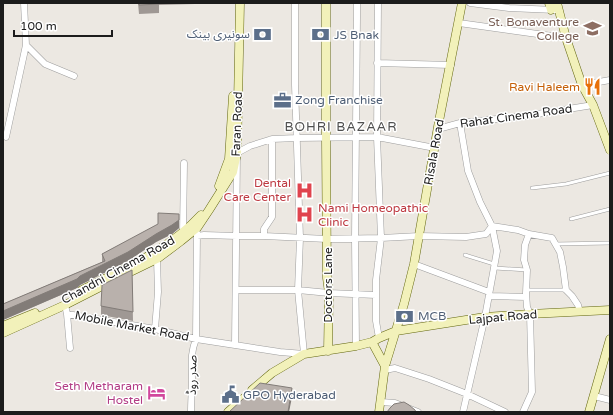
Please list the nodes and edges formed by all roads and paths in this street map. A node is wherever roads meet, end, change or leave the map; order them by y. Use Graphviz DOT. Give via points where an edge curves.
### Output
graph roads {
  1 [pos="24,3"];
  2 [pos="235,3"];
  3 [pos="240,3"];
  4 [pos="295,3"];
  5 [pos="326,3"];
  6 [pos="357,3"];
  7 [pos="378,3"];
  8 [pos="462,3"];
  9 [pos="470,3"];
  10 [pos="554,7"];
  11 [pos="459,23"];
  12 [pos="566,38"];
  13 [pos="26,45"];
  14 [pos="377,63"];
  15 [pos="451,65"];
  16 [pos="74,76"];
  17 [pos="610,80"];
  18 [pos="582,85"];
  19 [pos="593,105"];
  20 [pos="460,123"];
  21 [pos="438,129"];
  22 [pos="356,136"];
  23 [pos="6,137"];
  24 [pos="377,137"];
  25 [pos="608,137"];
  26 [pos="297,138"];
  27 [pos="326,138"];
  28 [pos="272,139"];
  29 [pos="435,148"];
  30 [pos="610,150"];
  31 [pos="237,154"];
  32 [pos="184,163"];
  33 [pos="610,173"];
  34 [pos="532,188"];
  35 [pos="610,209"];
  36 [pos="571,219"];
  37 [pos="492,226"];
  38 [pos="197,232"];
  39 [pos="183,233"];
  40 [pos="530,234"];
  41 [pos="237,236"];
  42 [pos="264,236"];
  43 [pos="419,236"];
  44 [pos="300,238"];
  45 [pos="355,238"];
  46 [pos="381,238"];
  47 [pos="327,239"];
  48 [pos="610,243"];
  49 [pos="555,244"];
  50 [pos="465,254"];
  51 [pos="158,259"];
  52 [pos="414,264"];
  53 [pos="494,266"];
  54 [pos="527,270"];
  55 [pos="236,290"];
  56 [pos="298,290"];
  57 [pos="526,290"];
  58 [pos="566,290"];
  59 [pos="329,293"];
  60 [pos="355,294"];
  61 [pos="489,294"];
  62 [pos="376,295"];
  63 [pos="526,297"];
  64 [pos="65,305"];
  65 [pos="610,310"];
  66 [pos="580,312"];
  67 [pos="67,314"];
  68 [pos="530,314"];
  69 [pos="485,317"];
  70 [pos="3,326"];
  71 [pos="155,329"];
  72 [pos="396,330"];
  73 [pos="3,333"];
  74 [pos="610,338"];
  75 [pos="196,339"];
  76 [pos="375,340"];
  77 [pos="235,345"];
  78 [pos="356,346"];
  79 [pos="70,348"];
  80 [pos="328,351"];
  81 [pos="608,351"];
  82 [pos="304,354"];
  83 [pos="385,368"];
  84 [pos="468,394"];
  85 [pos="594,396"];
  86 [pos="610,400"];
  87 [pos="381,402"];
  88 [pos="496,410"];
  89 [pos="191,412"];
  90 [pos="228,412"];
  91 [pos="380,412"];
  92 [pos="418,412"];
  93 [pos="463,412"];
  94 [pos="506,412"];
  95 [pos="523,412"];
  96 [pos="590,412"];
  1 -- 13 [label="street"];
  2 -- 39 [label="street, Chandni Cinema Road" via="229,159 212,199 201,215"];
  3 -- 31 [label="street, Faran Road"];
  4 -- 26 [label="street"];
  5 -- 27 [label="street, Doctors Lane"];
  6 -- 22 [label="street"];
  7 -- 14 [label="street"];
  8 -- 11 [label="street, Risala Road"];
  9 -- 10 [label="street" via="509,8"];
  10 -- 12 [label="street"];
  11 -- 12 [label="street"];
  11 -- 15 [label="street, Risala Road"];
  12 -- 18 [label="street"];
  13 -- 16 [label="street" via="46,64"];
  13 -- 23 [label="street"];
  14 -- 15 [label="street"];
  14 -- 24 [label="street"];
  15 -- 21 [label="street, Risala Road"];
  17 -- 18 [label="street"];
  18 -- 19 [label="street"];
  19 -- 20 [label="street, Rahat Cinema Road"];
  19 -- 25 [label="street"];
  20 -- 21 [label="street, Rahat Cinema Road"];
  20 -- 37 [label="street" via="468,171"];
  21 -- 29 [label="street, Risala Road"];
  22 -- 24 [label="street"];
  22 -- 27 [label="street"];
  22 -- 45 [label="street"];
  24 -- 29 [label="street"];
  24 -- 46 [label="street"];
  25 -- 30 [label="street"];
  26 -- 27 [label="street"];
  26 -- 28 [label="street"];
  26 -- 44 [label="street"];
  27 -- 47 [label="street, Doctors Lane"];
  28 -- 31 [label="street" via="250,146"];
  28 -- 42 [label="street" via="272,217 264,229"];
  29 -- 43 [label="street, Risala Road"];
  31 -- 38 [label="street, Faran Road" via="233,172"];
  31 -- 41 [label="street"];
  32 -- 39 [label="street"];
  33 -- 34 [label="lane" via="566,184"];
  35 -- 36 [label="lane"];
  37 -- 40 [label="street"];
  37 -- 43 [label="street" via="486,234 466,237"];
  37 -- 53 [label="street" via="497,251"];
  38 -- 41 [label="street" via="204,235"];
  38 -- 51 [label="street, Faran Road"];
  38 -- 75 [label="street, صدر روڈ"];
  39 -- 70 [label="street, Chandni Cinema Road" via="159,250 59,302"];
  40 -- 49 [label="street" via="552,238"];
  40 -- 54 [label="street" via="525,245 524,260"];
  41 -- 42 [label="street"];
  41 -- 55 [label="street"];
  42 -- 44 [label="street"];
  43 -- 46 [label="street"];
  43 -- 52 [label="street, Risala Road"];
  44 -- 47 [label="street"];
  44 -- 56 [label="street"];
  45 -- 46 [label="street"];
  45 -- 47 [label="street"];
  45 -- 60 [label="street"];
  46 -- 62 [label="street"];
  47 -- 59 [label="street, Doctors Lane"];
  48 -- 49 [label="lane"];
  49 -- 58 [label="street" via="560,252"];
  50 -- 53 [label="lane"];
  51 -- 64 [label="street, Faran Road"];
  51 -- 71 [label="street"];
  52 -- 61 [label="street"];
  52 -- 72 [label="street, Risala Road"];
  53 -- 54 [label="lane"];
  53 -- 61 [label="street"];
  54 -- 57 [label="street"];
  55 -- 56 [label="street"];
  55 -- 77 [label="street"];
  56 -- 59 [label="street"];
  56 -- 82 [label="street"];
  57 -- 58 [label="lane"];
  57 -- 63 [label="street"];
  58 -- 66 [label="street" via="578,305"];
  59 -- 60 [label="street"];
  59 -- 80 [label="street, Doctors Lane"];
  60 -- 62 [label="street"];
  60 -- 78 [label="street"];
  61 -- 63 [label="street"];
  61 -- 69 [label="street"];
  62 -- 76 [label="street"];
  63 -- 68 [label="street" via="526,307"];
  64 -- 67 [label="street"];
  64 -- 73 [label="street, Faran Road"];
  65 -- 66 [label="street, Lajpat Road"];
  66 -- 68 [label="street, Lajpat Road"];
  67 -- 71 [label="street, Mobile Market Road"];
  67 -- 79 [label="street"];
  68 -- 69 [label="street, Lajpat Road"];
  68 -- 95 [label="street" via="532,392"];
  69 -- 72 [label="street, Lajpat Road"];
  69 -- 84 [label="street"];
  71 -- 75 [label="street, Mobile Market Road"];
  72 -- 76 [label="street, Lajpat Road"];
  72 -- 83 [label="street, Risala Road"];
  74 -- 81 [label="street"];
  75 -- 77 [label="street, Mobile Market Road"];
  75 -- 89 [label="street, صدر روڈ" via="191,360"];
  76 -- 78 [label="street, Lajpat Road"];
  76 -- 83 [label="street"];
  77 -- 82 [label="street, Mobile Market Road"];
  78 -- 80 [label="street, Lajpat Road"];
  80 -- 82 [label="street, Lajpat Road"];
  81 -- 85 [label="street"];
  82 -- 90 [label="street" via="272,373"];
  83 -- 84 [label="street" via="395,368"];
  83 -- 87 [label="street, Risala Road"];
  84 -- 88 [label="street"];
  84 -- 93 [label="street"];
  85 -- 86 [label="street"];
  85 -- 96 [label="street"];
  87 -- 91 [label="street, Risala Road"];
  87 -- 92 [label="street" via="395,403"];
  88 -- 94 [label="street"];
}
